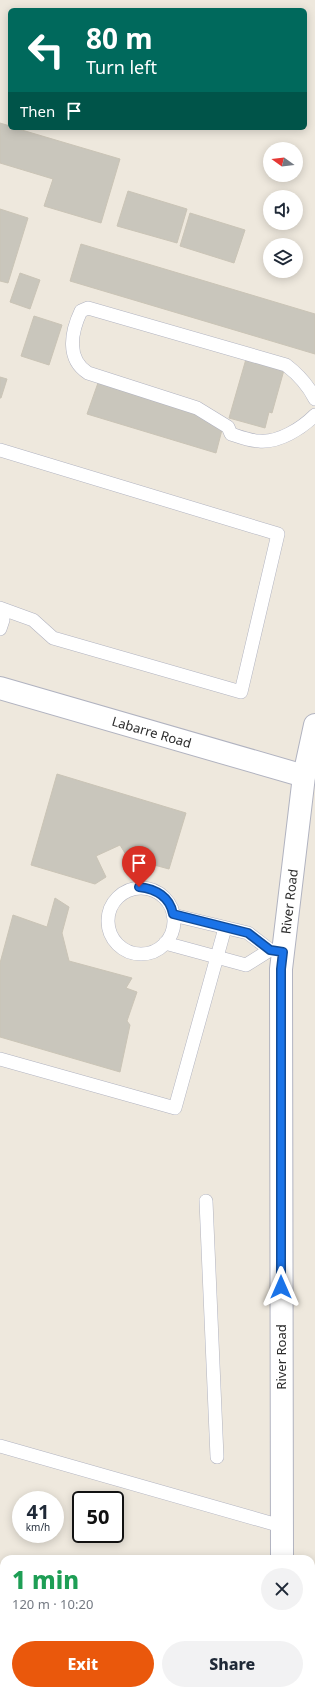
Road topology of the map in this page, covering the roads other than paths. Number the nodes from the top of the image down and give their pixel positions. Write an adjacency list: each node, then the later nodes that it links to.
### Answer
1 (315, 399): 2 (lane)
2 (315, 415)
3 (0, 450): 4 (lane)
4 (0, 608)
5 (0, 614): 6 (lane)
6 (0, 629)
7 (1, 692): 9 (main road, Labarre Road)
8 (315, 725): 9 (main road, River Road)
9 (304, 776): 13 (main road, River Road)
10 (173, 914): 11 (lane); 12 (lane); 12 (lane)
11 (225, 928): 13 (lane); 14 (lane)
12 (165, 943): 14 (lane)
13 (276, 951): 14 (lane); 19 (main road, River Road)
14 (217, 957): 15 (lane)
15 (0, 1059)
16 (206, 1201): 18 (lane)
17 (0, 1446): 19 (lane)
18 (217, 1457)
19 (281, 1526): 20 (main road, River Road)
20 (282, 1555)

